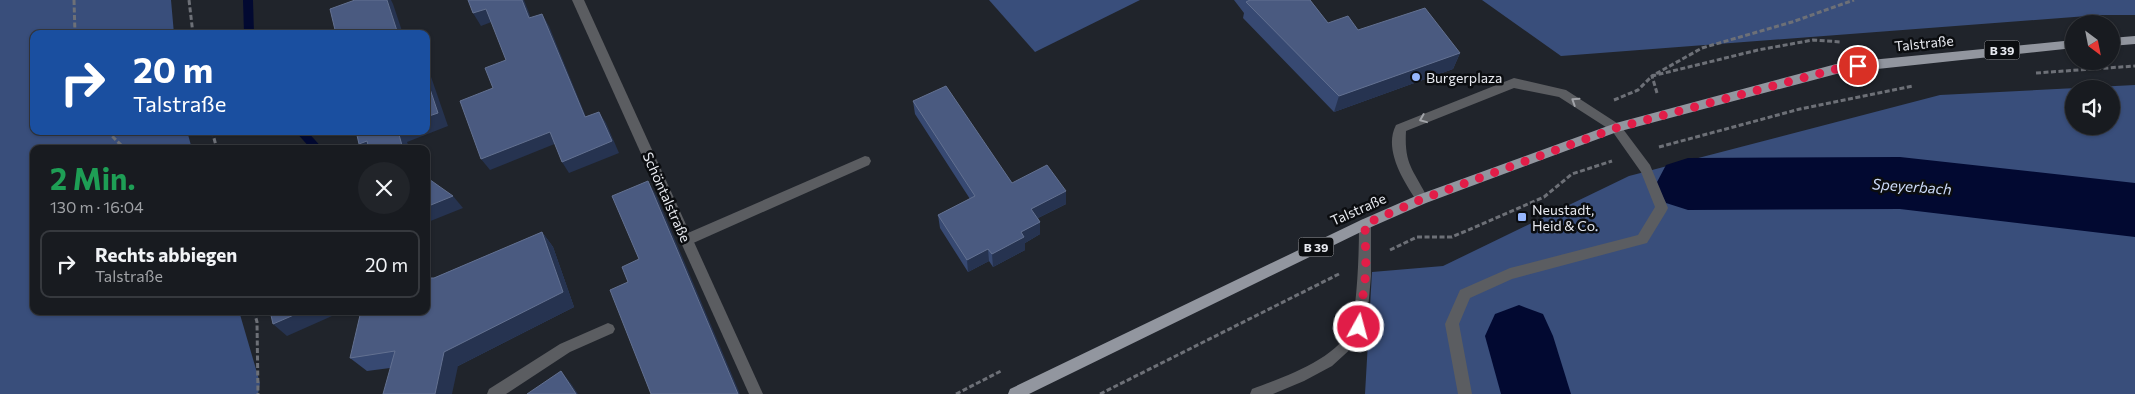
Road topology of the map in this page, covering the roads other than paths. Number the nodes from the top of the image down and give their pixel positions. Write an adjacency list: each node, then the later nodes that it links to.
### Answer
1 (578, 0): 9 (street, Schöntalstraße)
2 (2135, 40): 3 (main road)
3 (2120, 41)
4 (2065, 45): 5 (main road, Talstraße / B 39)
5 (1616, 128): 7 (main road, Talstraße / B 39); 7 (street, one-way to 7); 15 (street)
6 (865, 161): 9 (street)
7 (1422, 199): 8 (main road, Talstraße / B 39)
8 (1365, 224): 11 (main road, Talstraße / B 39); 14 (street)
9 (686, 240): 13 (street, Schöntalstraße)
10 (608, 329): 12 (street)
11 (1024, 392)
12 (494, 394)
13 (756, 394)
14 (1257, 394)
15 (1465, 394)

